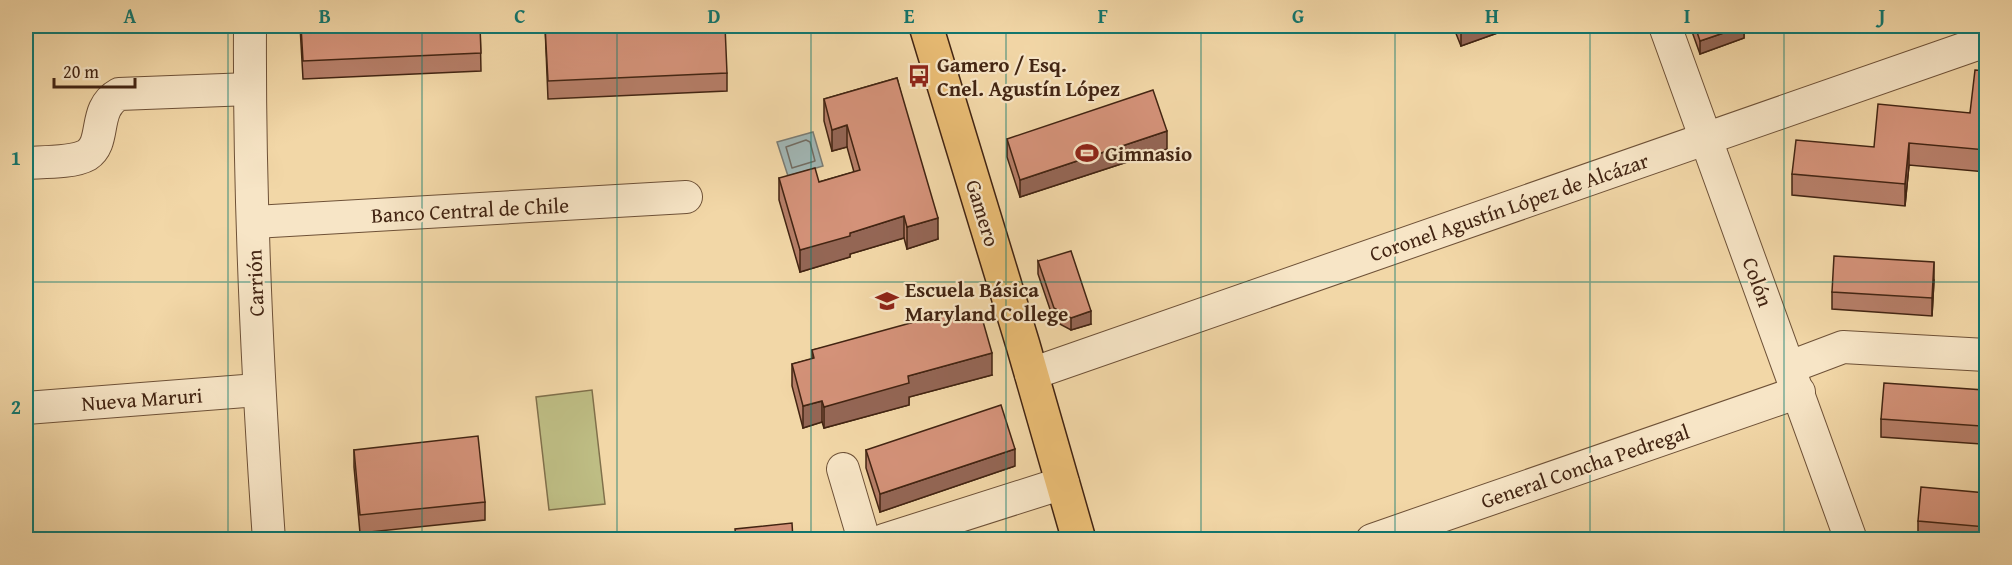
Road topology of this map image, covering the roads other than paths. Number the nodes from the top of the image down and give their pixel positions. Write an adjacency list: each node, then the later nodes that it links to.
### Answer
1 (250, 26): 5 (street, Carrión)
2 (927, 26): 11 (main road, Gamero)
3 (1665, 26): 6 (street, Colón)
4 (1986, 41): 6 (street, Coronel Agustín López de Alcázar)
5 (250, 89): 7 (street); 9 (street, Carrión)
6 (1706, 138): 11 (street, Coronel Agustín López de Alcázar); 12 (street, Colón)
7 (26, 163)
8 (686, 197): 9 (street, Banco Central de Chile)
9 (254, 222): 13 (street, Carrión)
10 (1986, 355): 12 (street, General Concha Pedregal)
11 (1031, 374): 16 (main road, Gamero)
12 (1794, 380): 21 (street, General Concha Pedregal); 22 (street, Colón)
13 (258, 390): 14 (street, Nueva Maruri); 17 (street, Carrión)
14 (26, 408)
15 (843, 469): 18 (street)
16 (1063, 483): 19 (street); 20 (main road, Gamero)
17 (269, 540)
18 (864, 540)
19 (884, 540)
20 (1079, 540)
21 (1372, 540)
22 (1851, 540)

